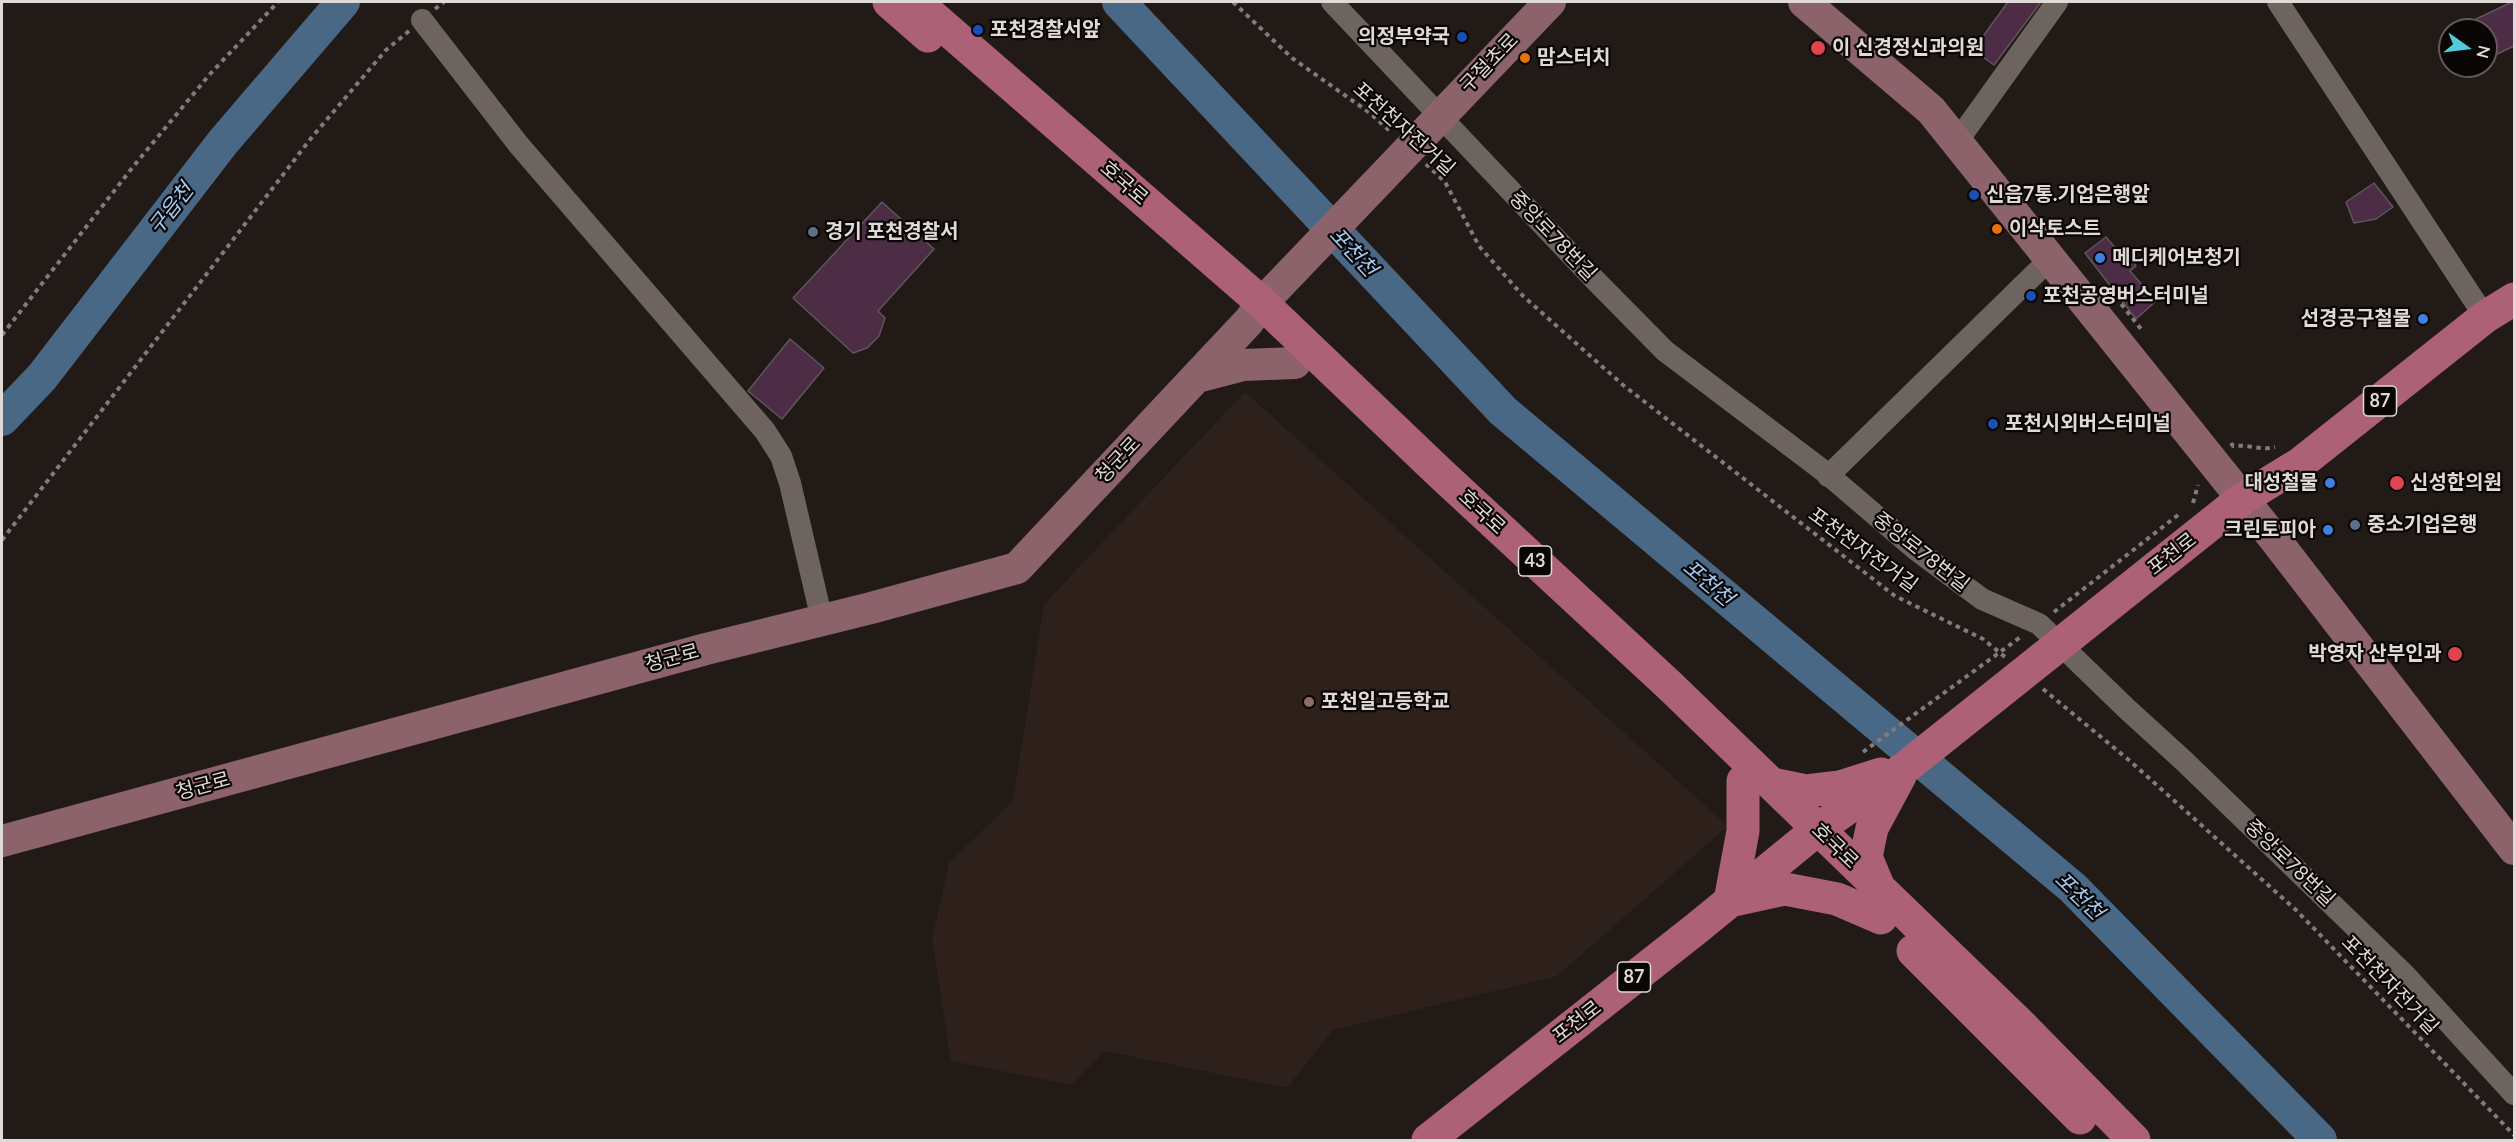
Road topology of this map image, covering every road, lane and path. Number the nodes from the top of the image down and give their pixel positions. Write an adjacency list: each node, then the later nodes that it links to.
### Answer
1 (278, 2): 21 (path)
2 (444, 2): 11 (path)
3 (889, 2): 19 (main road, 호국로 / 43)
4 (916, 2): 19 (main road, 호국로 / 43)
5 (1233, 2): 13 (path, 포천천자전거길)
6 (1332, 2): 12 (street, 중앙로78번길)
7 (1550, 2): 12 (main road, 구절초로)
8 (1804, 2): 14 (main road)
9 (2056, 2): 14 (street)
10 (2278, 2): 20 (street)
11 (422, 20): 30 (path); 31 (street)
12 (1434, 121): 19 (main road, 구절초로); 27 (street, 중앙로78번길)
13 (1395, 136)
14 (1956, 143): 16 (main road)
15 (1420, 159): 33 (path, 포천천자전거길)
16 (2050, 259): 27 (street); 29 (main road)
17 (2514, 298): 20 (main road, 포천로 / 87)
18 (2119, 301): 22 (path)
19 (1264, 303): 23 (main road, 호국로 / 43); 24 (main road, 청군로); 36 (main road, 호국로 / 43)
20 (2485, 317): 29 (main road, 포천로 / 87)
21 (2, 335)
22 (2147, 337)
23 (1295, 363): 24 (main road); 36 (main road, 호국로 / 43)
24 (1196, 377): 31 (main road, 청군로)
25 (2226, 436): 26 (path)
26 (2283, 442)
27 (1828, 476): 32 (street, 중앙로78번길)
28 (2194, 477): 32 (path)
29 (2242, 499): 32 (main road, 포천로 / 87); 39 (main road)
30 (2, 540)
31 (822, 620): 38 (main road, 청군로)
32 (2045, 631): 33 (main road, 포천로 / 87); 34 (path); 42 (street, 중앙로78번길)
33 (2036, 677): 35 (main road, 87); 43 (path, 포천천자전거길)
34 (1859, 755)
35 (1906, 767): 36 (main road); 37 (main road, 87); 41 (main road)
36 (1757, 783): 37 (main road, 호국로 / 43); 40 (main road)
37 (1821, 828): 40 (main road, 포천로 / 87); 41 (main road, 호국로 / 43)
38 (2, 841)
39 (2514, 849)
40 (1730, 901): 41 (main road); 44 (main road, 포천로 / 87)
41 (1880, 903): 45 (main road, 호국로 / 43); 46 (main road, 호국로 / 43)
42 (2514, 1094)
43 (2514, 1135)
44 (1428, 1140)
45 (2103, 1140)
46 (2134, 1140)

